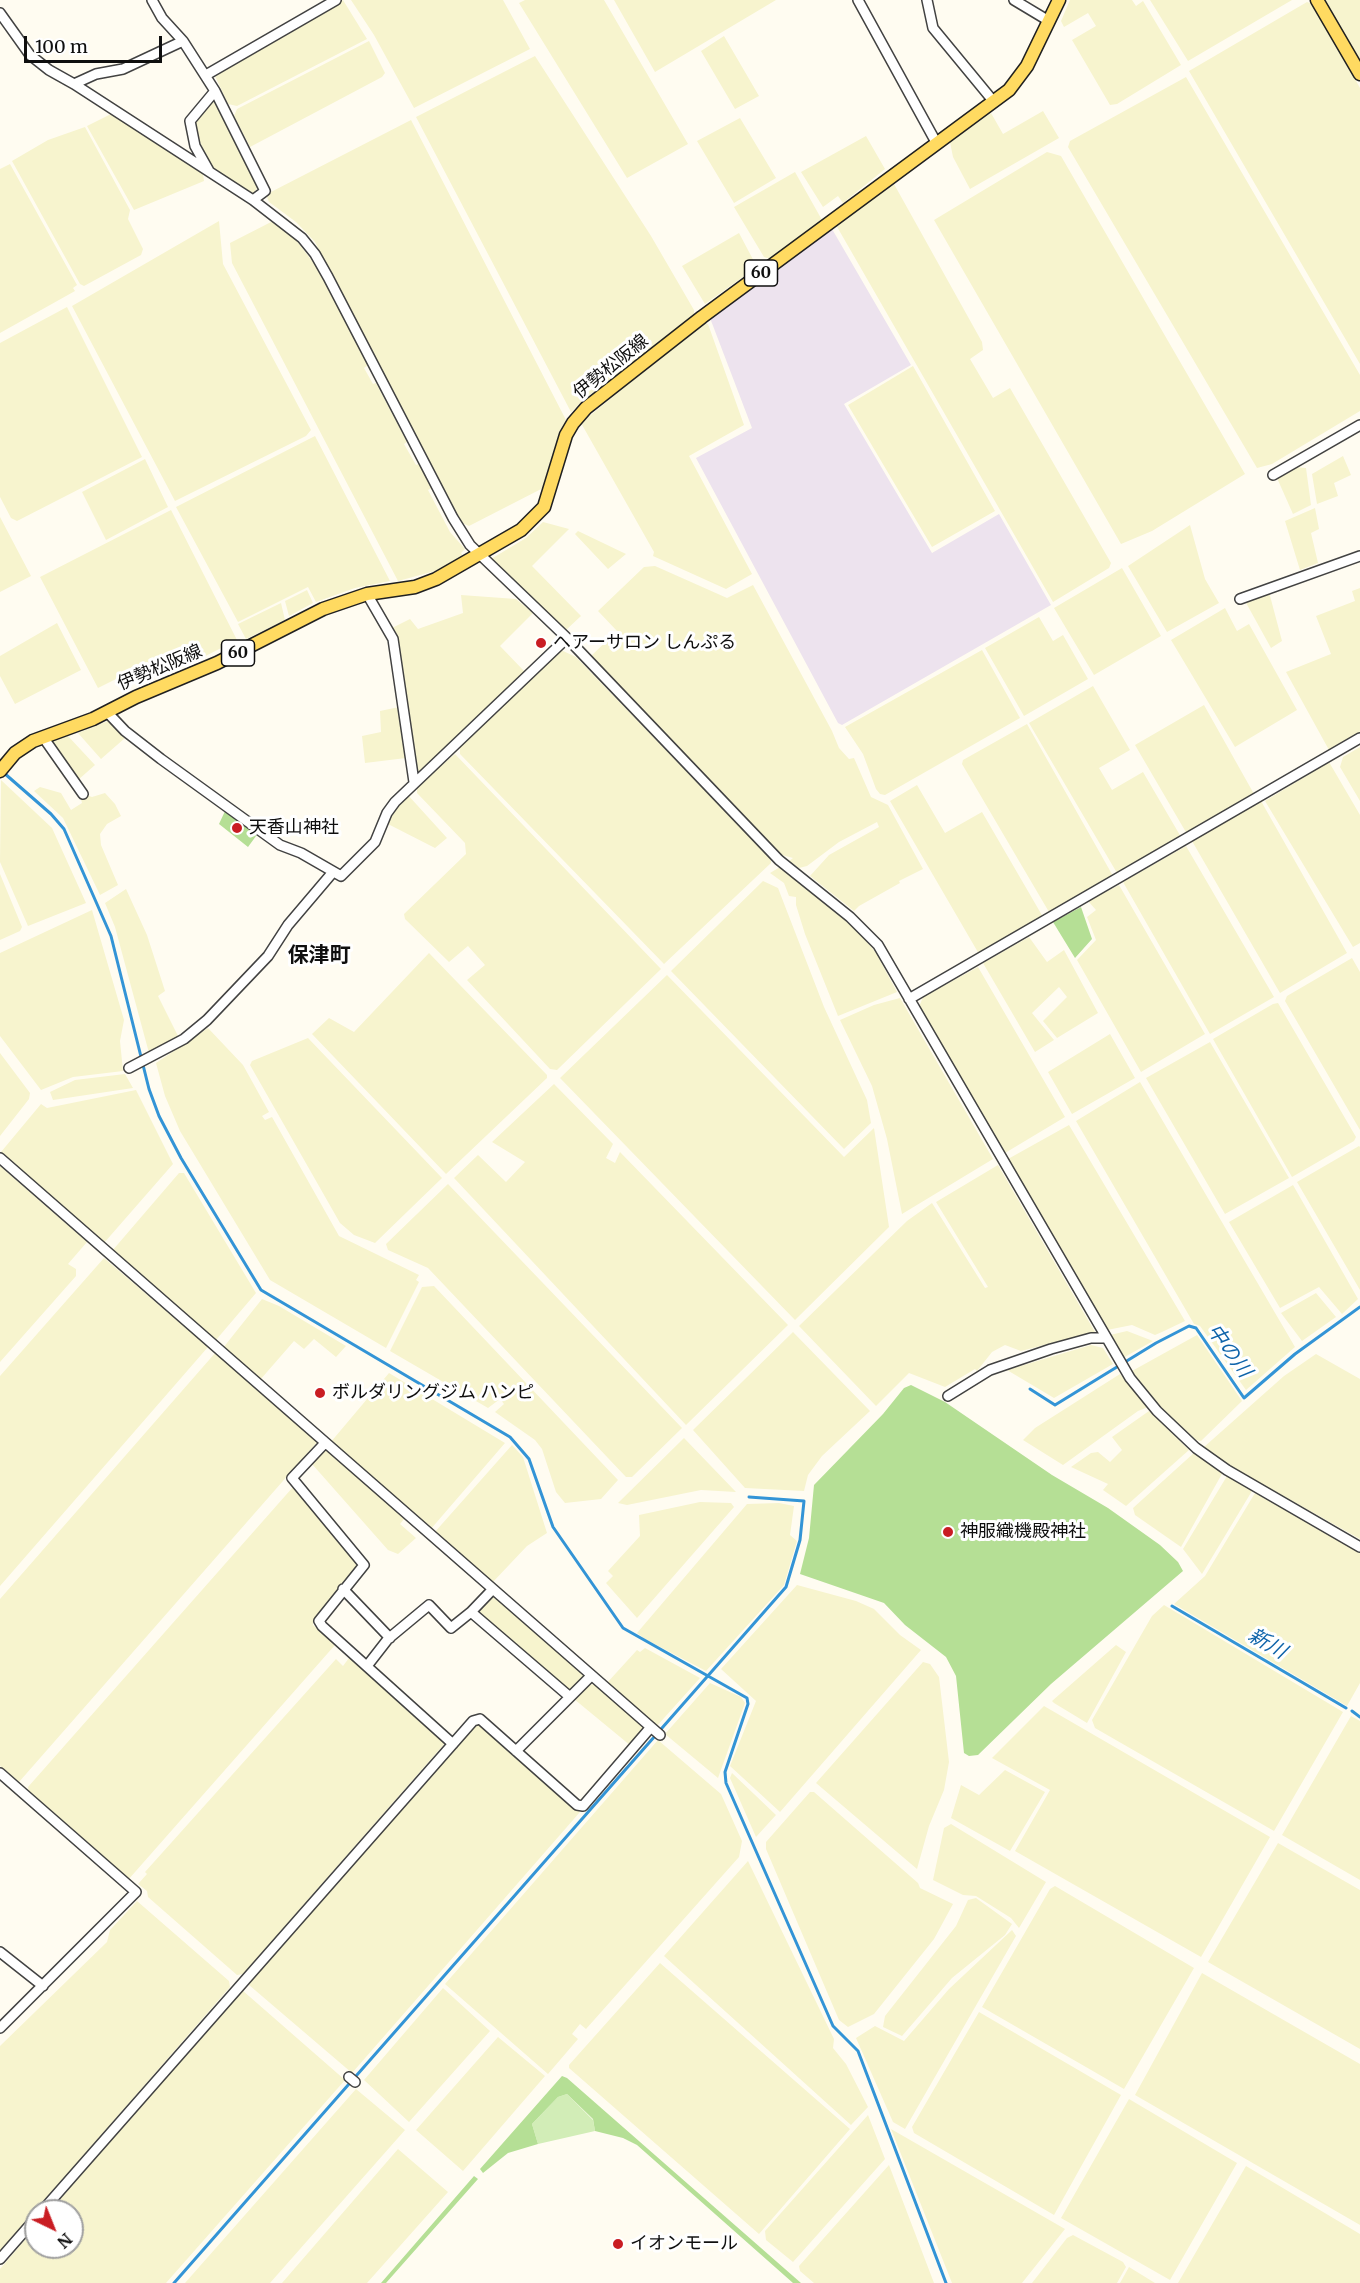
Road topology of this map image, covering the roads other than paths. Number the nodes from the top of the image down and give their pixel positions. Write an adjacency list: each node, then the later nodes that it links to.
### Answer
1 (152, 0): 10 (street)
2 (336, 0): 12 (street)
3 (858, 0): 16 (street)
4 (927, 0): 15 (street)
5 (1014, 0): 9 (street)
6 (1059, 0): 9 (main road, 伊勢松阪線 / 60)
7 (1317, 0): 11 (main road)
8 (0, 13): 13 (street)
9 (1049, 21): 15 (main road, 伊勢松阪線 / 60)
10 (183, 41): 12 (street); 13 (street)
11 (1360, 74)
12 (206, 75): 14 (street)
13 (74, 84): 17 (street)
14 (215, 91): 17 (street); 18 (street)
15 (994, 102): 16 (main road, 伊勢松阪線 / 60)
16 (937, 144): 21 (main road, 伊勢松阪線 / 60)
17 (210, 173): 18 (street)
18 (253, 200): 21 (street)
19 (1360, 425): 20 (street)
20 (1273, 475)
21 (479, 555): 23 (main road, 伊勢松阪線 / 60); 25 (street)
22 (1360, 556): 24 (street)
23 (366, 594): 26 (main road, 伊勢松阪線 / 60); 30 (street)
24 (1240, 598)
25 (567, 638): 30 (street); 33 (street)
26 (106, 712): 27 (main road, 伊勢松阪線 / 60); 32 (street)
27 (43, 737): 29 (main road, 伊勢松阪線 / 60); 31 (street)
28 (1360, 738): 33 (street)
29 (2, 769)
30 (414, 782): 32 (street)
31 (83, 794)
32 (333, 872): 34 (street)
33 (909, 999): 36 (street)
34 (129, 1068)
35 (0, 1158): 38 (street)
36 (1105, 1338): 37 (street); 39 (street)
37 (948, 1396)
38 (325, 1443): 40 (street); 41 (street)
39 (1360, 1547)
40 (343, 1589): 43 (street); 44 (street)
41 (493, 1589): 42 (street); 45 (street)
42 (471, 1612): 43 (street); 46 (street)
43 (390, 1638): 44 (street)
44 (367, 1666): 47 (street)
45 (591, 1676): 46 (street); 48 (street)
46 (570, 1697): 48 (street)
47 (453, 1744): 48 (street); 53 (street)
48 (516, 1751)
49 (0, 1773): 51 (street)
50 (0, 1952): 51 (street)
51 (43, 1986): 52 (street)
52 (0, 2028)
53 (53, 2199)
54 (24, 2232): 55 (street)
55 (0, 2259)

